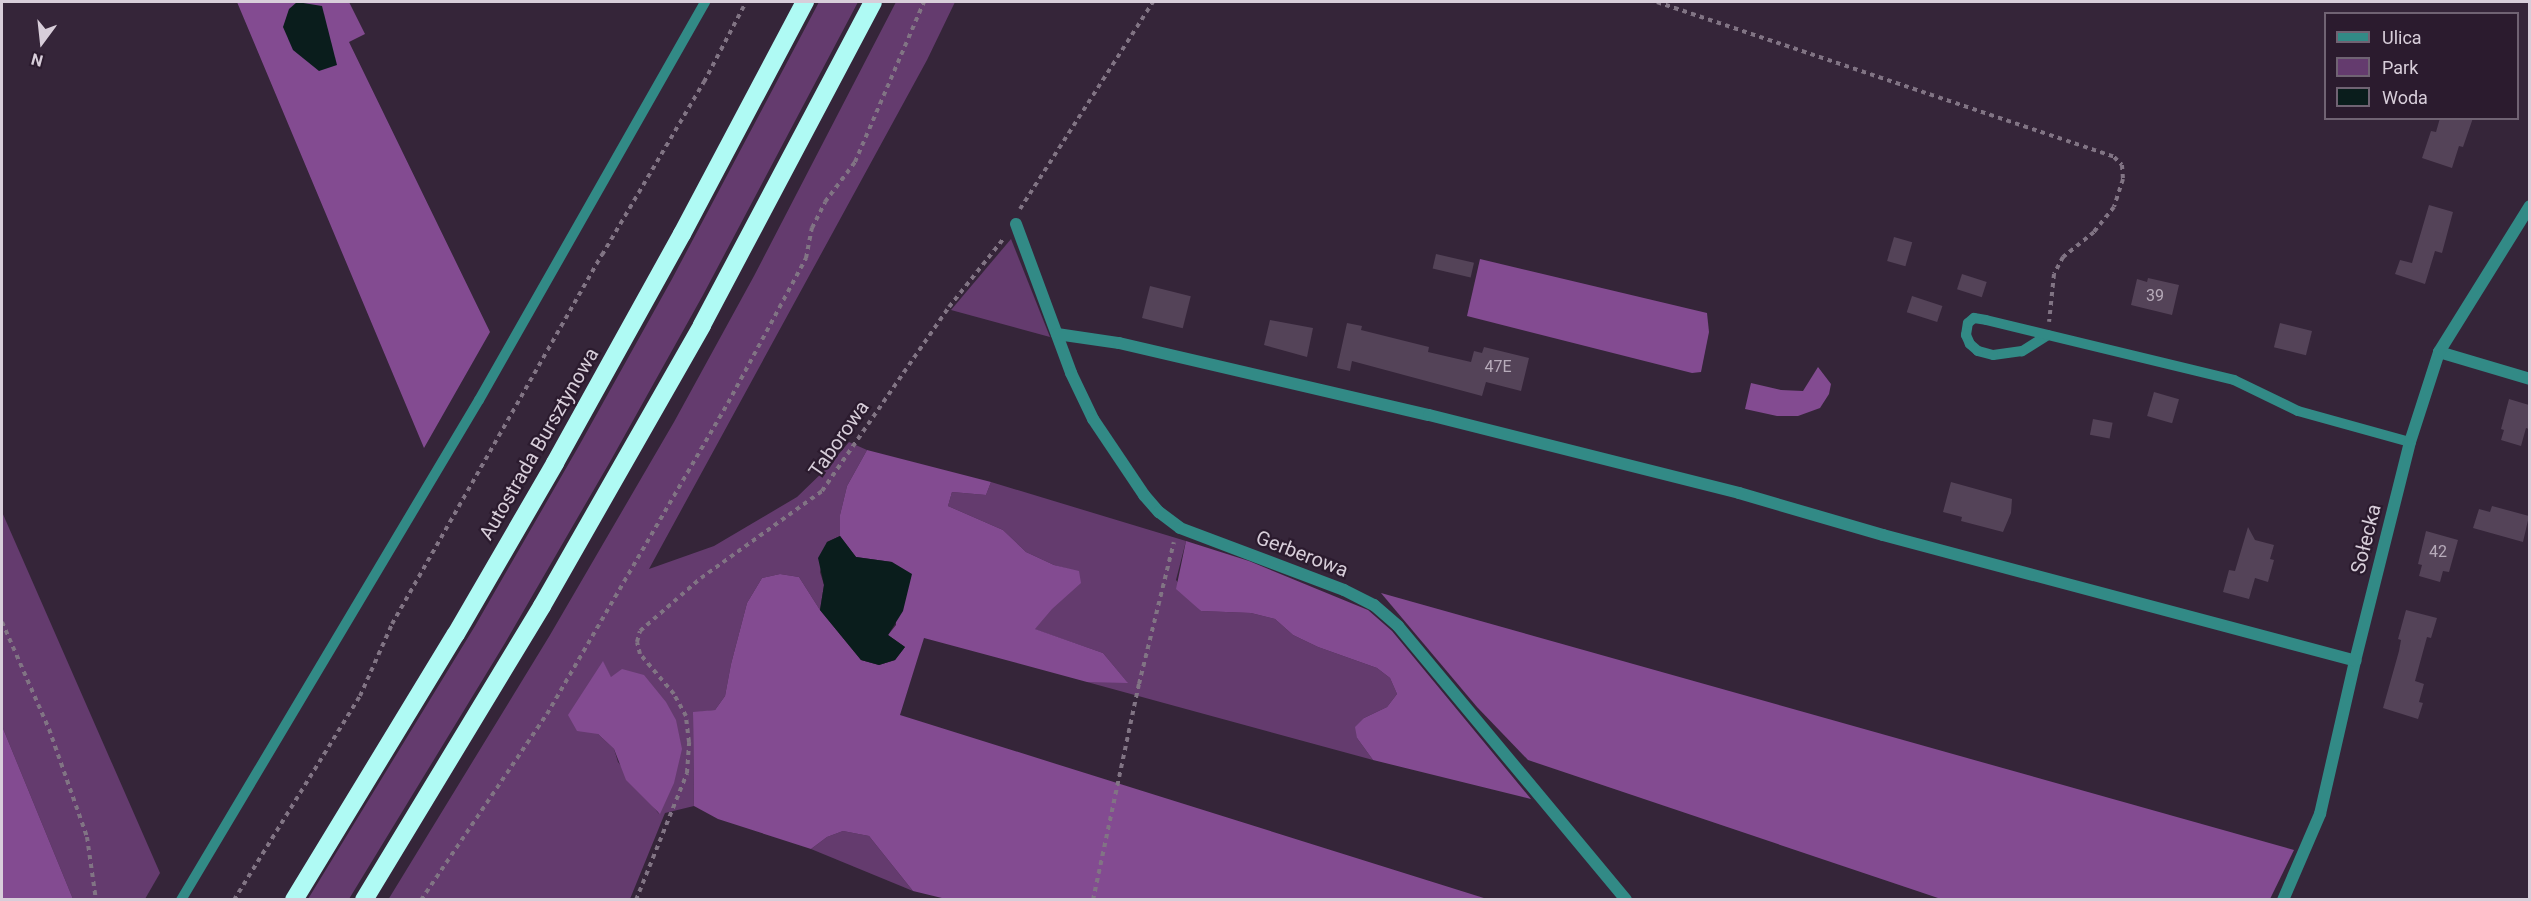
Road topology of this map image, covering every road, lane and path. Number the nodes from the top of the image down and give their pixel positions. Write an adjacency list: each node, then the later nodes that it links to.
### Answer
1 (705, 2): 19 (lane)
2 (746, 2): 20 (path)
3 (805, 2): 21 (highway, Autostrada Bursztynowa)
4 (873, 2): 22 (highway)
5 (924, 2): 23 (path)
6 (1154, 2): 9 (path, Taborowa)
7 (1657, 2): 11 (path)
8 (2529, 206): 12 (street, Sołecka)
9 (1016, 224): 10 (street, Gerberowa); 24 (path, Taborowa)
10 (1057, 334): 15 (street, Gerberowa); 17 (street)
11 (2048, 335): 11 (lane); 14 (lane)
12 (2439, 352): 13 (street); 14 (street, Sołecka)
13 (2529, 379)
14 (2410, 442): 17 (street, Sołecka)
15 (1180, 528): 25 (path); 26 (street, Gerberowa)
16 (2, 622): 18 (path)
17 (2355, 661): 27 (street, Sołecka)
18 (96, 900)
19 (181, 900)
20 (234, 900)
21 (294, 900)
22 (364, 900)
23 (421, 900)
24 (636, 900)
25 (1093, 900)
26 (1626, 900)
27 (2283, 900)

